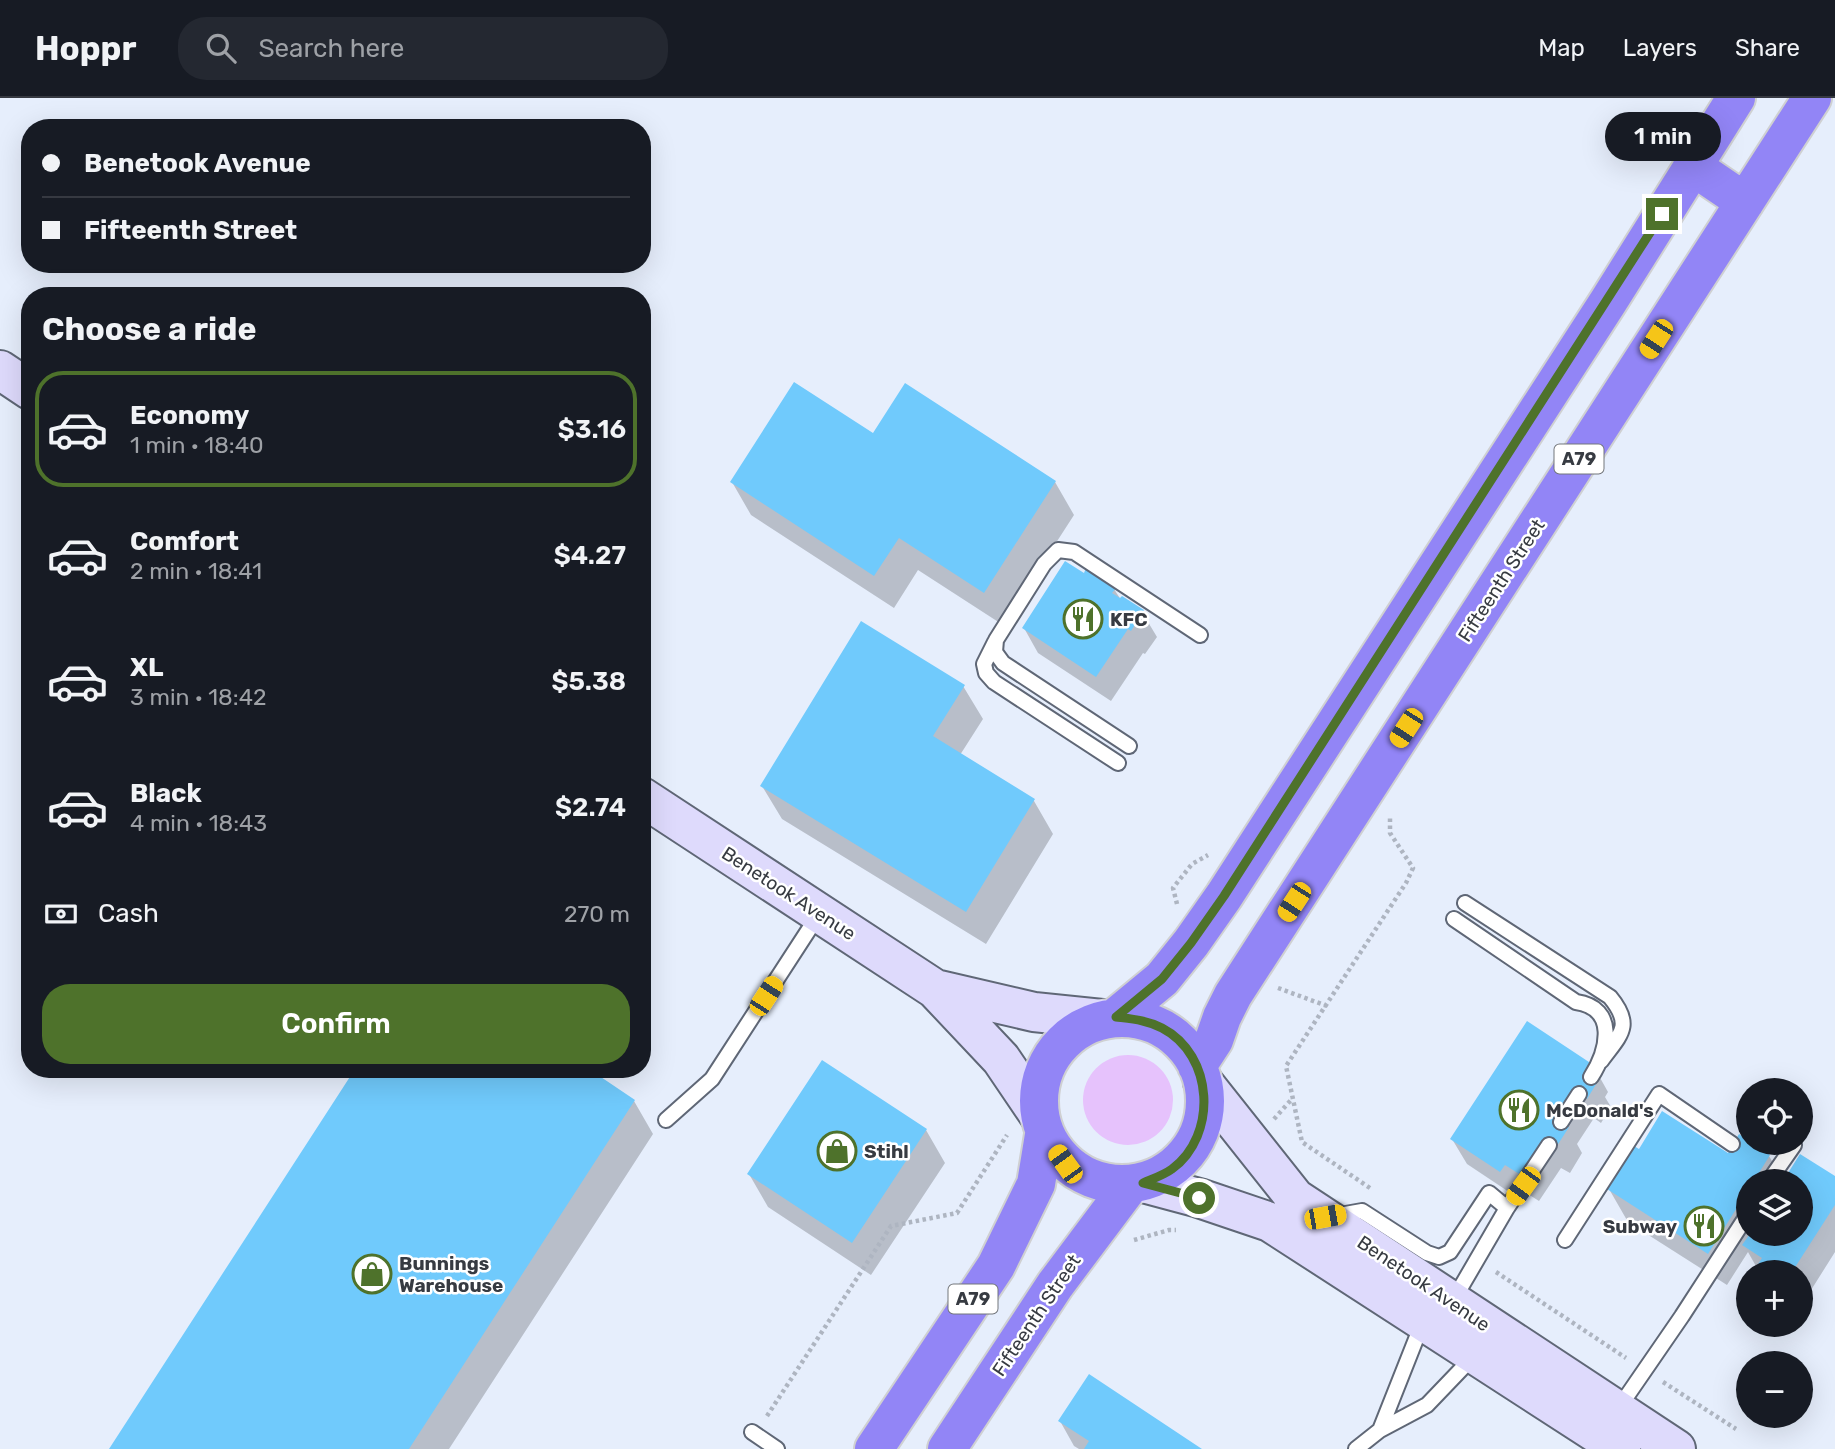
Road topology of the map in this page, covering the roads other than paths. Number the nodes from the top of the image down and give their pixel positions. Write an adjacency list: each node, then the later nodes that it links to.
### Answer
1 (1736, 98): 3 (highway, A79)
2 (1812, 98): 4 (highway, Fifteenth Street / A79)
3 (1692, 166): 4 (highway); 16 (highway, A79)
4 (1745, 202): 18 (highway, Fifteenth Street / A79)
5 (0, 370): 6 (street)
6 (21, 384)
7 (1200, 635): 8 (lane)
8 (996, 640): 9 (lane); 10 (lane)
9 (1129, 746)
10 (1118, 763)
11 (651, 803): 13 (street, Benetook Avenue)
12 (1465, 903): 17 (lane)
13 (820, 913): 15 (street, Benetook Avenue); 21 (lane)
14 (1454, 919): 17 (lane)
15 (935, 989): 16 (street, Benetook Avenue); 23 (street, Benetook Avenue)
16 (1109, 1018): 18 (highway); 23 (highway, A79)
17 (1601, 1060): 19 (lane)
18 (1200, 1074): 28 (highway); 30 (street, Benetook Avenue)
19 (1591, 1077)
20 (1579, 1094): 22 (lane)
21 (666, 1120)
22 (1561, 1122)
23 (1031, 1127): 28 (highway); 39 (highway, A79)
24 (1732, 1144): 32 (lane)
25 (1549, 1145): 29 (lane)
26 (1785, 1155): 27 (lane)
27 (1773, 1169)
28 (1137, 1184): 33 (street, Benetook Avenue); 40 (highway, Fifteenth Street)
29 (1507, 1208): 30 (lane); 33 (lane)
30 (1325, 1217): 33 (street, Benetook Avenue)
31 (1736, 1232): 35 (lane)
32 (1564, 1240)
33 (1438, 1312): 34 (street, Benetook Avenue); 35 (street, Benetook Avenue); 36 (lane)
34 (1474, 1356): 36 (lane); 42 (street, Benetook Avenue)
35 (1617, 1410): 43 (street, Benetook Avenue)
36 (1380, 1430): 41 (lane)
37 (753, 1433): 38 (lane)
38 (776, 1449)
39 (874, 1449)
40 (947, 1449)
41 (1356, 1449)
42 (1620, 1449)
43 (1676, 1449)

